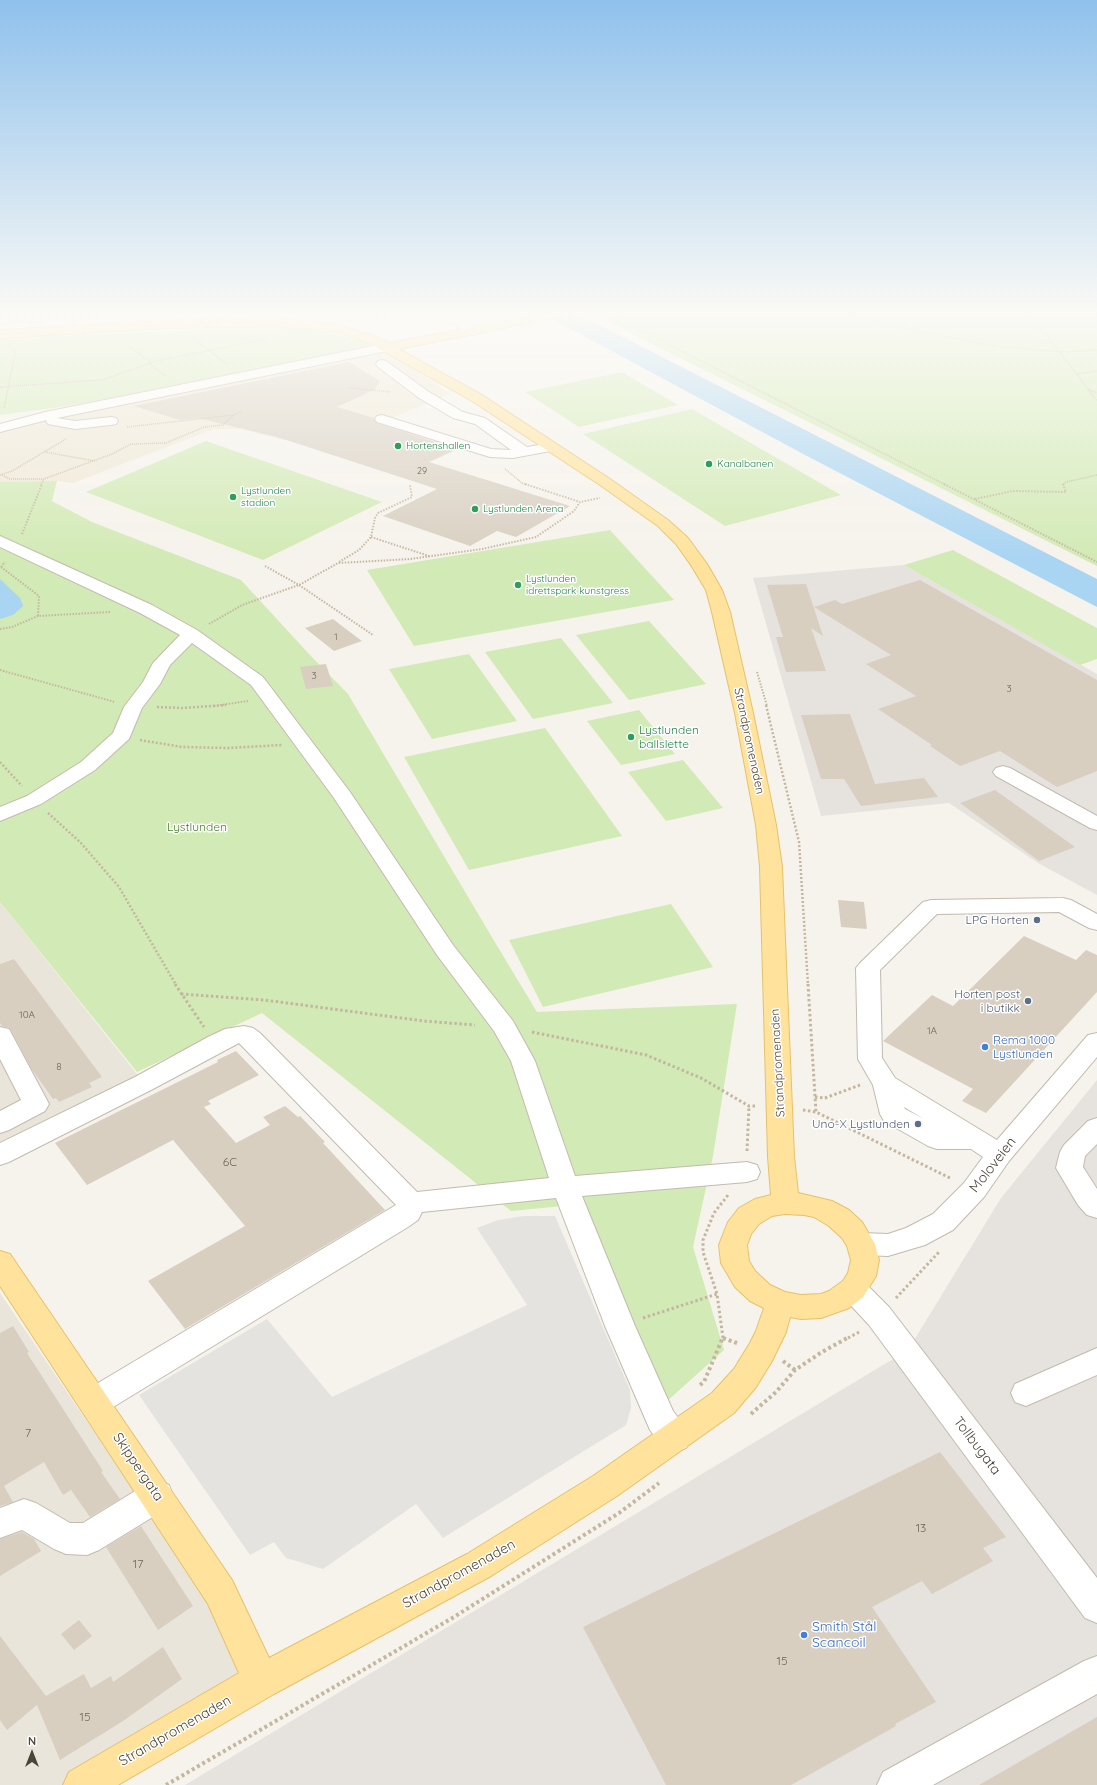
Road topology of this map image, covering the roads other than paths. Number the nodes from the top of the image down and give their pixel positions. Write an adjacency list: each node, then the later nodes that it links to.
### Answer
1 (154, 394): 6 (street)
2 (423, 394): 11 (street)
3 (470, 394): 5 (main road, Strandpromenaden)
4 (473, 394): 5 (main road, Strandpromenaden)
5 (477, 398): 10 (main road, Strandpromenaden)
6 (45, 416): 8 (street); 9 (street)
7 (382, 419): 11 (street)
8 (111, 421)
9 (0, 428)
10 (551, 447): 11 (street); 27 (main road, Strandpromenaden)
11 (524, 452)
12 (0, 542): 13 (street)
13 (191, 634): 15 (street); 25 (street)
14 (1003, 772): 16 (street)
15 (0, 815)
16 (1097, 824)
17 (1097, 923): 22 (street)
18 (0, 1035): 20 (street)
19 (1097, 1041): 22 (street, Moloveien)
20 (0, 1123)
21 (1097, 1128): 28 (street)
22 (1000, 1154): 29 (street, Moloveien)
23 (0, 1155): 26 (street)
24 (747, 1172): 25 (street)
25 (565, 1187): 26 (street); 36 (street)
26 (411, 1203): 35 (street)
27 (785, 1203): 29 (main road); 32 (main road)
28 (1097, 1207)
29 (861, 1244): 31 (main road)
30 (0, 1262): 35 (main road, Skippergata)
31 (853, 1289): 32 (main road); 39 (street, Tollbugata)
32 (780, 1303): 36 (main road, Strandpromenaden)
33 (1097, 1361): 34 (street)
34 (1026, 1393)
35 (94, 1402): 37 (main road, Skippergata)
36 (676, 1438): 41 (main road, Strandpromenaden)
37 (157, 1496): 38 (street); 41 (main road, Skippergata)
38 (0, 1523)
39 (1097, 1606)
40 (1097, 1674): 43 (street)
41 (261, 1680): 42 (main road, Strandpromenaden)
42 (82, 1785)
43 (896, 1785)

